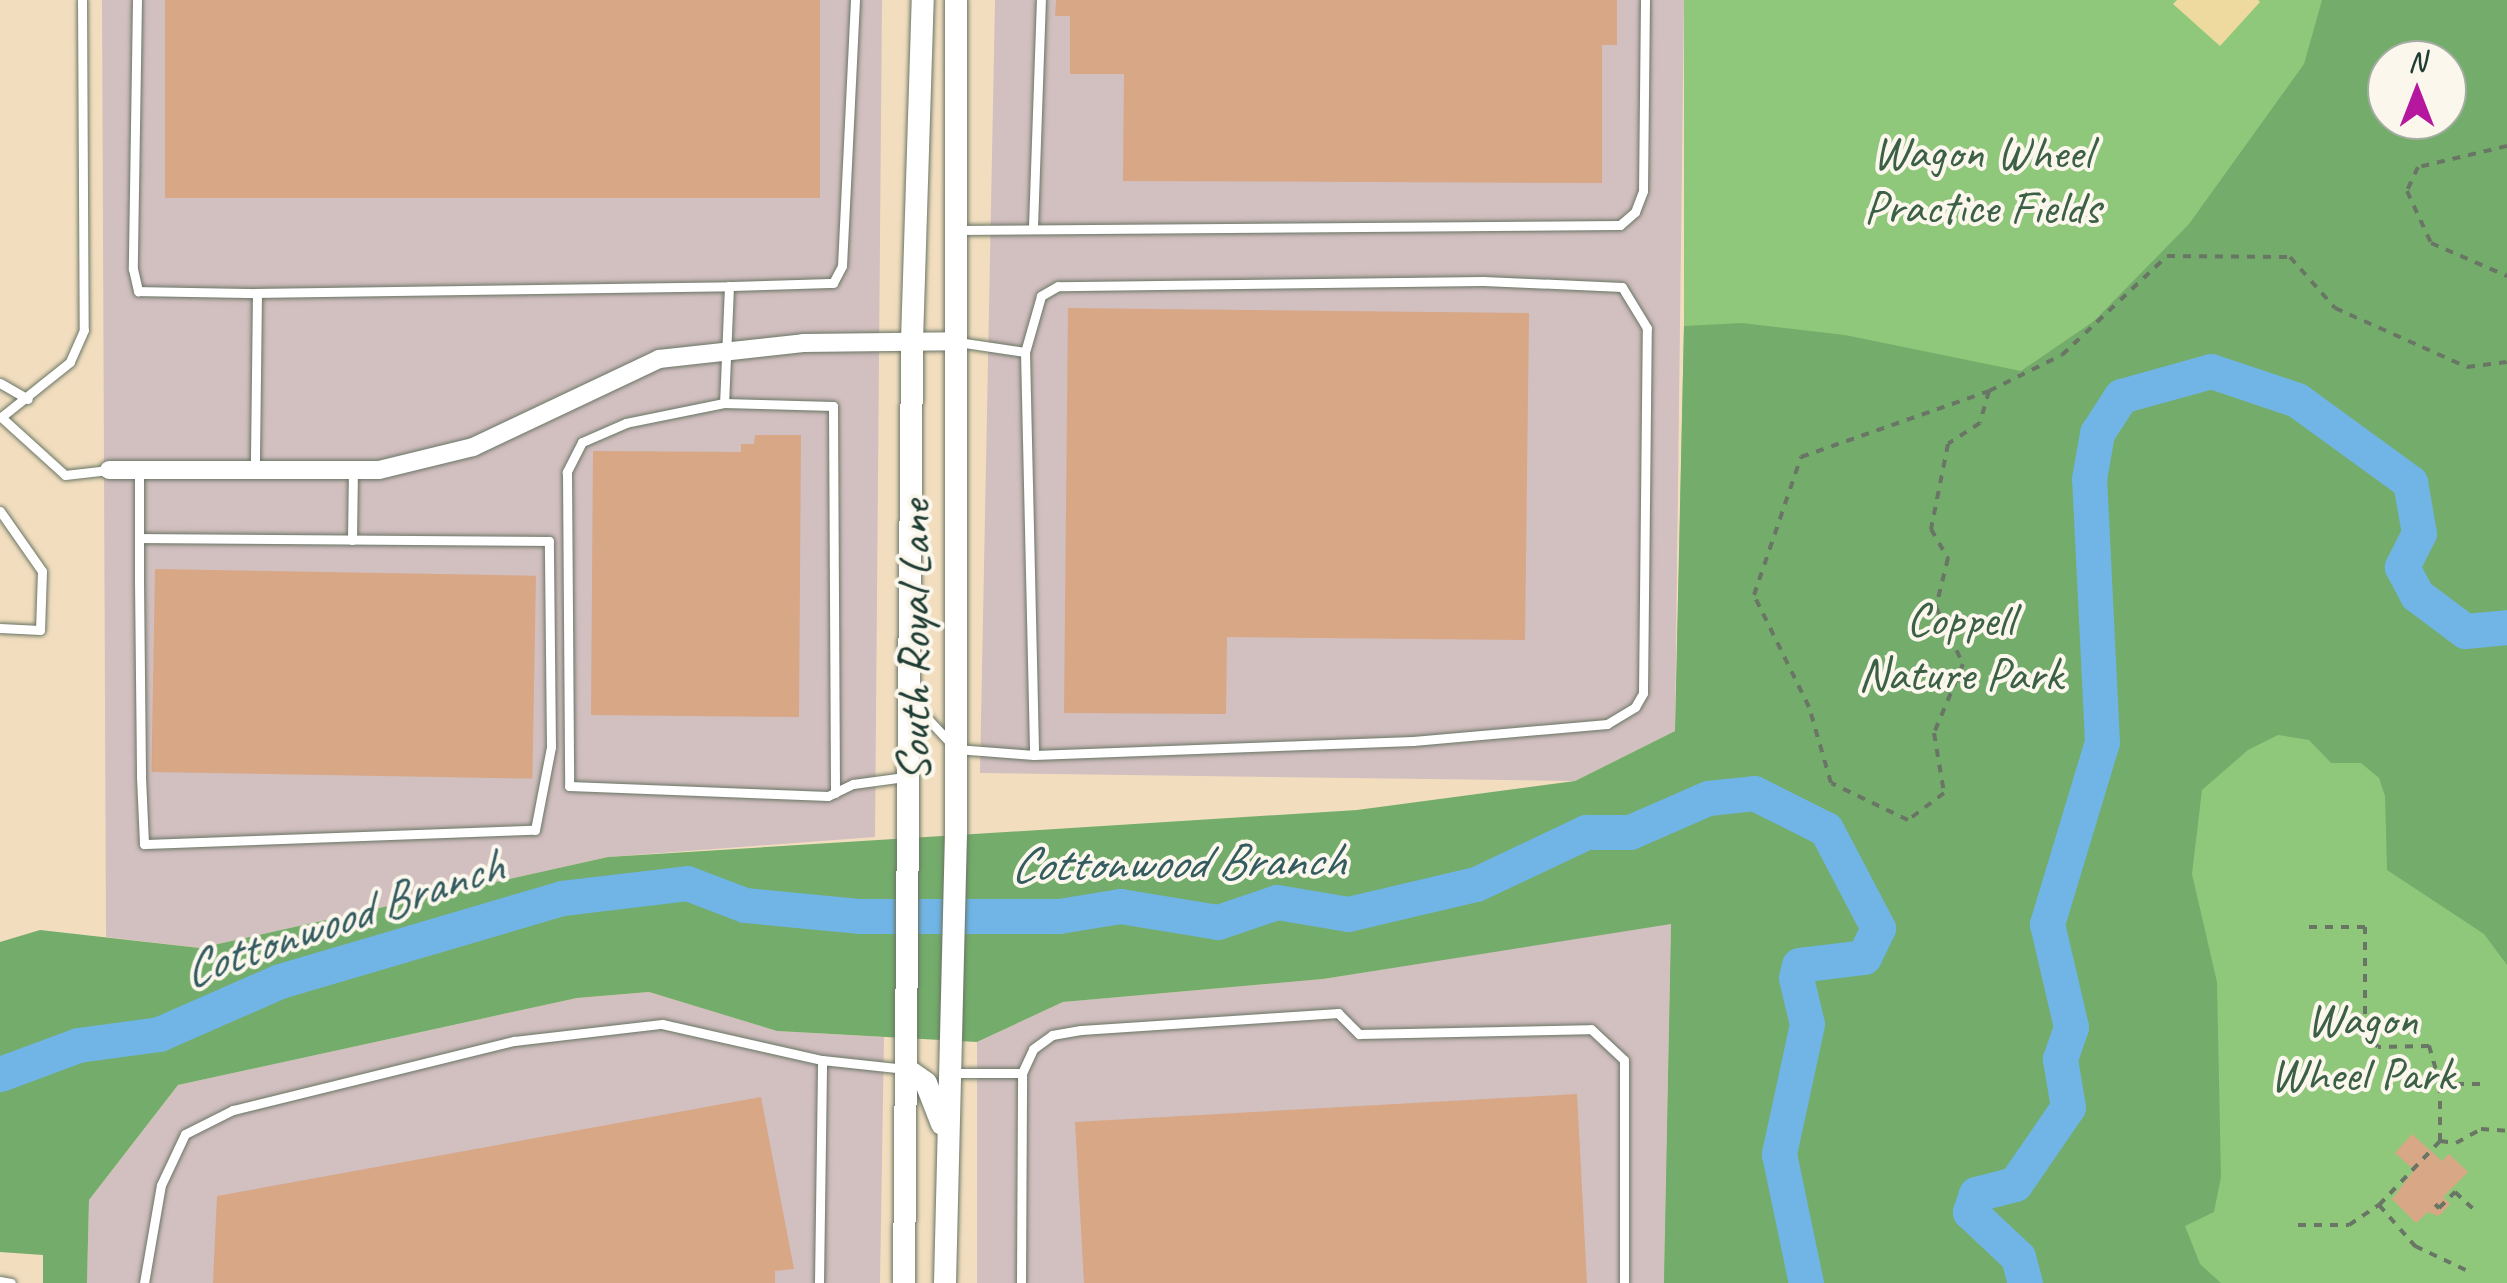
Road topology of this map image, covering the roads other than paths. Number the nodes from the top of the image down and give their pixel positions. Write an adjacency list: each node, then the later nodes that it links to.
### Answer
1 (82, 0): 17 (lane)
2 (137, 0): 11 (lane)
3 (854, 0): 10 (lane)
4 (923, 0): 12 (main road, South Royal Lane)
5 (956, 0): 9 (main road, South Royal Lane)
6 (1041, 0): 8 (lane)
7 (1646, 0): 8 (lane)
8 (1033, 227): 9 (lane)
9 (955, 230): 13 (main road, South Royal Lane)
10 (729, 286): 11 (lane); 14 (lane)
11 (257, 293): 23 (lane)
12 (912, 341): 13 (street); 14 (street); 28 (main road, South Royal Lane)
13 (956, 341): 15 (lane); 29 (main road, South Royal Lane)
14 (729, 349): 18 (lane); 22 (street)
15 (1025, 352): 30 (lane); 30 (lane)
16 (0, 383): 17 (lane)
17 (28, 399): 19 (lane)
18 (724, 403): 32 (lane); 32 (lane)
19 (0, 418): 20 (lane)
20 (109, 470): 21 (street)
21 (139, 470): 23 (street); 25 (lane)
22 (353, 471): 23 (street); 26 (lane)
23 (255, 472)
24 (0, 511): 27 (lane)
25 (139, 538): 26 (lane); 26 (lane)
26 (352, 540)
27 (0, 628)
28 (909, 696): 29 (lane); 31 (main road, South Royal Lane)
29 (956, 750): 30 (lane); 35 (main road, South Royal Lane)
30 (1034, 755)
31 (909, 776): 32 (lane); 34 (main road, South Royal Lane)
32 (835, 793)
33 (822, 1060): 34 (lane); 40 (lane); 41 (lane)
34 (906, 1069): 37 (main road); 42 (main road, South Royal Lane)
35 (949, 1072): 36 (lane); 37 (main road, South Royal Lane)
36 (1022, 1072): 44 (lane); 45 (lane)
37 (947, 1152): 43 (main road, South Royal Lane)
38 (0, 1281): 39 (lane)
39 (11, 1283)
40 (144, 1283)
41 (819, 1283)
42 (904, 1283)
43 (945, 1283)
44 (1020, 1283)
45 (1624, 1283)

